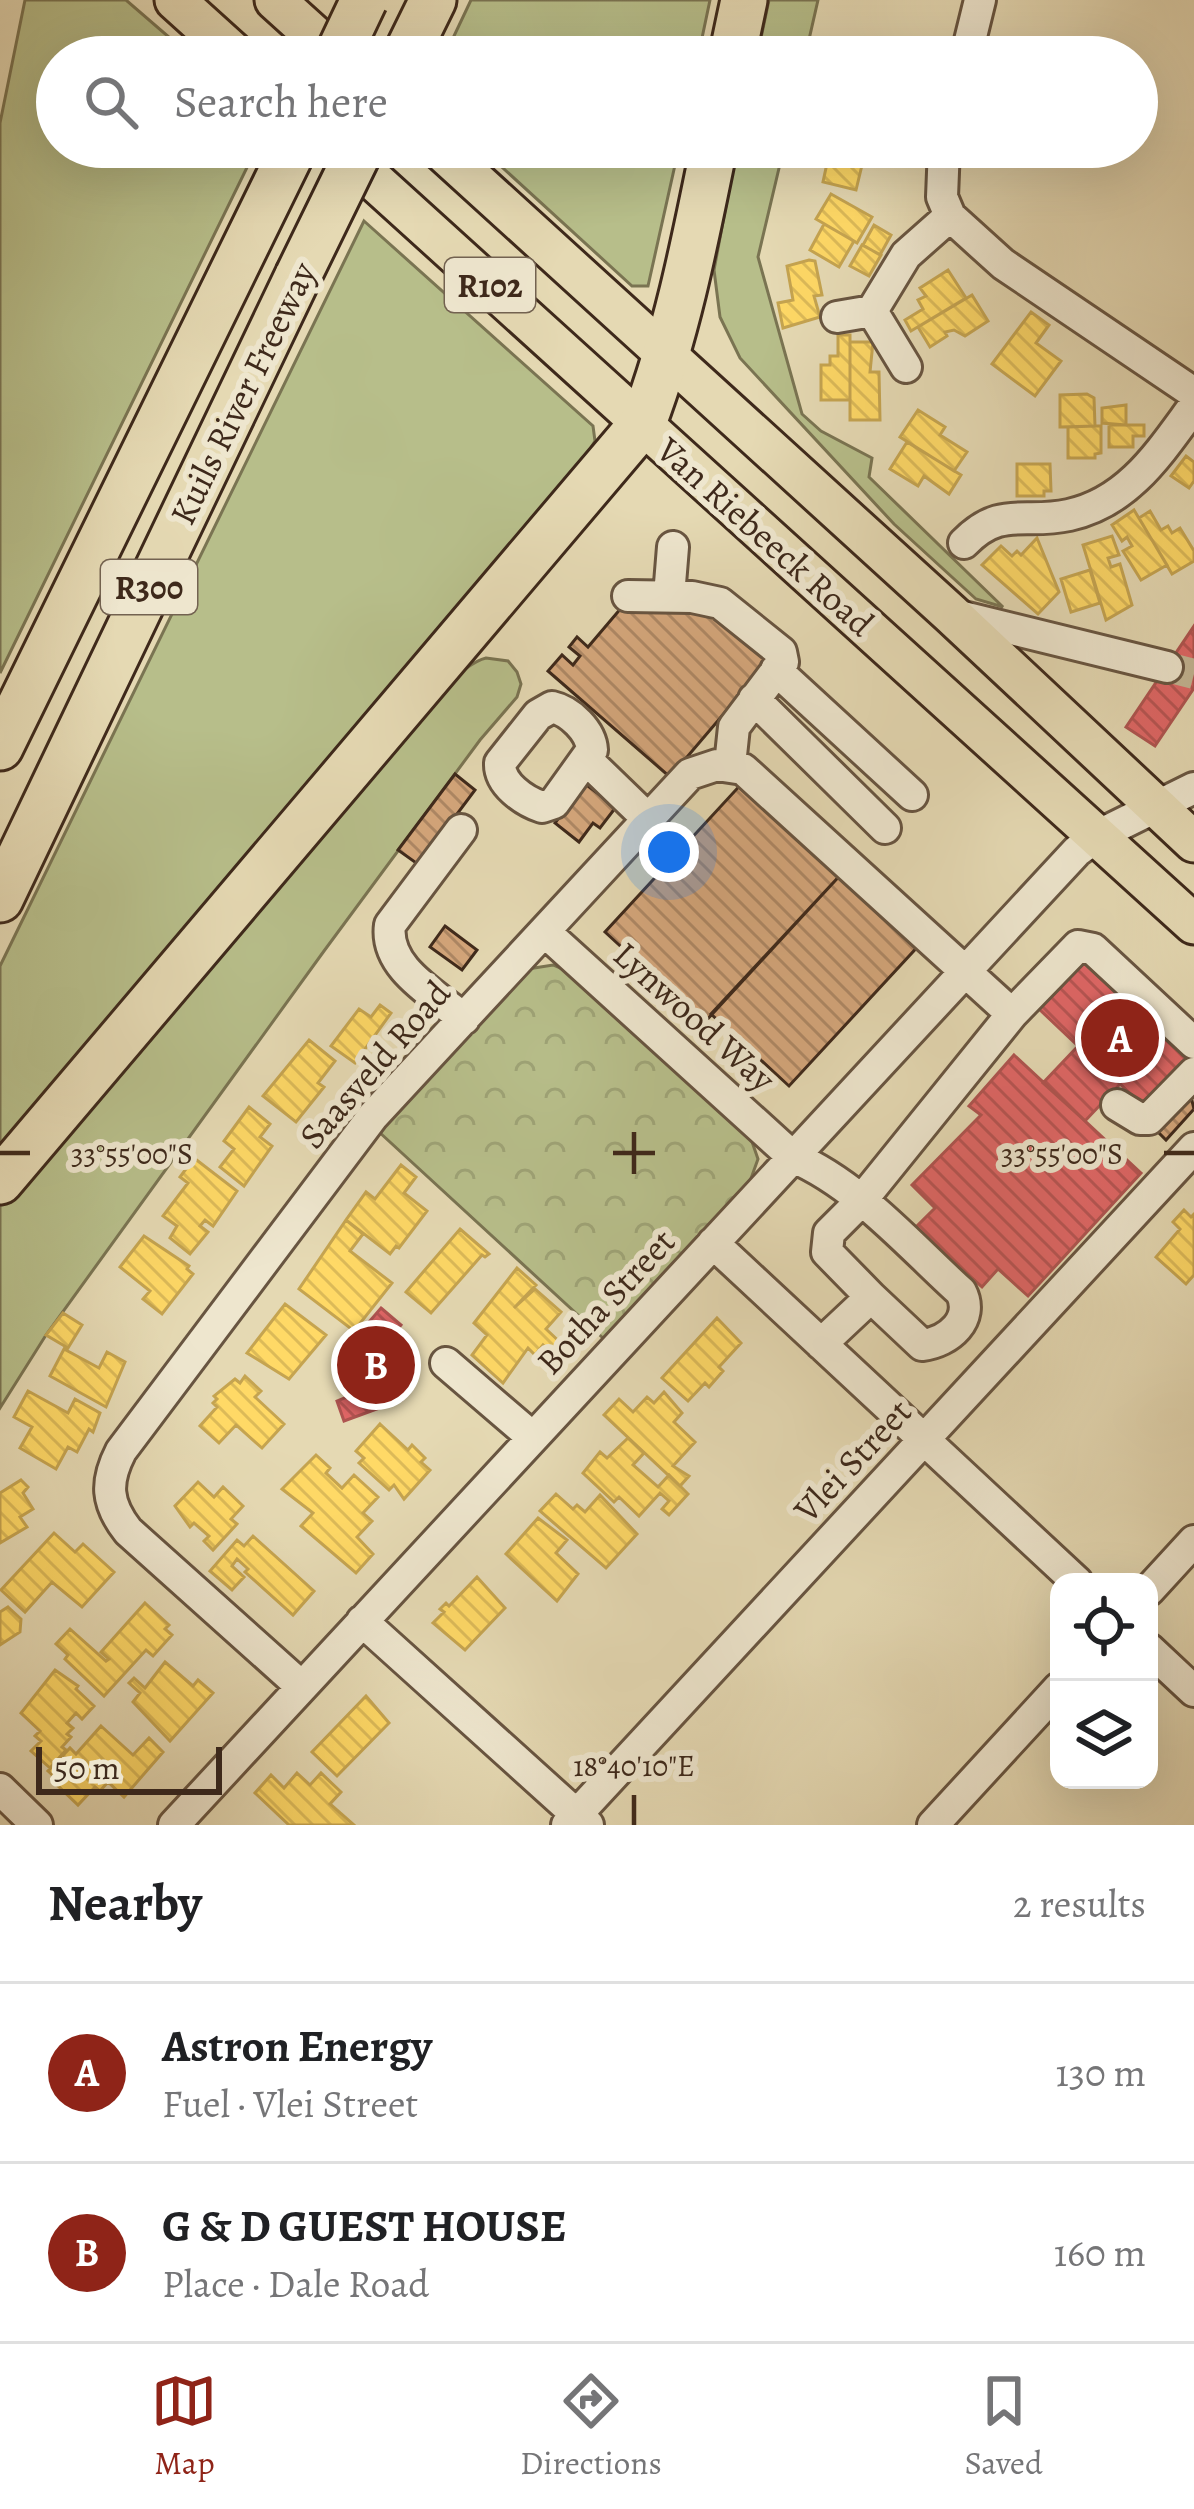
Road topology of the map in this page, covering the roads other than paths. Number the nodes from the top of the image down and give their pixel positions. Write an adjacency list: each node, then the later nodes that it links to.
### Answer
1 (175, 0): 6 (main road)
2 (275, 0): 7 (main road)
3 (364, 0): 8 (highway, bridge)
4 (744, 0): 9 (highway)
5 (980, 0): 10 (street)
6 (215, 36)
7 (315, 36)
8 (348, 36)
9 (736, 36)
10 (972, 36)
11 (284, 168): 33 (highway, Kuils River Freeway / R300)
12 (351, 168): 44 (highway, Kuils River Freeway / R300, bridge)
13 (361, 168): 24 (main road, Van Riebeeck Road / R102)
14 (461, 168): 20 (main road, Van Riebeeck Road / R102)
15 (709, 168): 20 (highway)
16 (943, 168): 17 (street)
17 (950, 216): 18 (street); 22 (street)
18 (872, 311): 19 (street); 21 (street)
19 (837, 317)
20 (668, 355): 24 (highway); 29 (main road, Van Riebeeck Road / R102)
21 (906, 367)
22 (1194, 393)
23 (1194, 406): 25 (street)
24 (643, 423): 42 (main road, Van Riebeeck Road / R102); 55 (highway)
25 (964, 543)
26 (674, 547): 28 (street)
27 (628, 596): 28 (street)
28 (669, 596): 31 (street)
29 (951, 614): 30 (street); 38 (main road, Van Riebeeck Road / R102)
30 (1167, 667)
31 (776, 670): 32 (street); 37 (street)
32 (754, 699): 35 (street); 40 (street)
33 (0, 747)
34 (588, 761): 39 (street)
35 (730, 765): 39 (street, Saasveld Road); 47 (street)
36 (1194, 788): 38 (street, Botha Street)
37 (913, 795)
38 (1155, 807): 42 (street, Botha Street); 43 (main road, Van Riebeeck Road / R102)
39 (648, 819): 46 (street, Saasveld Road)
40 (885, 828)
41 (461, 830): 49 (street)
42 (1099, 835): 45 (main road, Van Riebeeck Road / R102); 47 (street, Botha Street)
43 (1194, 842)
44 (0, 898)
45 (1194, 924)
46 (545, 932): 49 (street, Saasveld Road); 54 (street, Lynwood Way)
47 (964, 971): 48 (street); 54 (street, Botha Street)
48 (1012, 1014): 50 (street); 56 (street)
49 (464, 1019): 68 (street, Saasveld Road)
50 (1194, 1043)
51 (1194, 1073): 52 (street)
52 (1117, 1105)
53 (1194, 1148): 62 (street, Vlei Street)
54 (793, 1157): 56 (street, Lynwood Way); 57 (street, Botha Street)
55 (0, 1181)
56 (861, 1201): 58 (street); 58 (street, Lynwood Way)
57 (712, 1244): 59 (street); 61 (street, Botha Street)
58 (871, 1297): 59 (street)
59 (821, 1344): 62 (street)
60 (446, 1363): 61 (street)
61 (531, 1436): 66 (street, Botha Street)
62 (923, 1439): 64 (street); 72 (street, Vlei Street)
63 (1194, 1541): 65 (street)
64 (1067, 1573)
65 (1158, 1580)
66 (362, 1621): 68 (street, Botha Street); 72 (street)
67 (1158, 1657): 69 (street)
68 (302, 1688): 74 (street, Botha Street)
69 (1194, 1690)
70 (1050, 1698): 75 (street)
71 (0, 1789): 73 (street)
72 (578, 1821)
73 (37, 1825)
74 (174, 1825)
75 (933, 1825)

